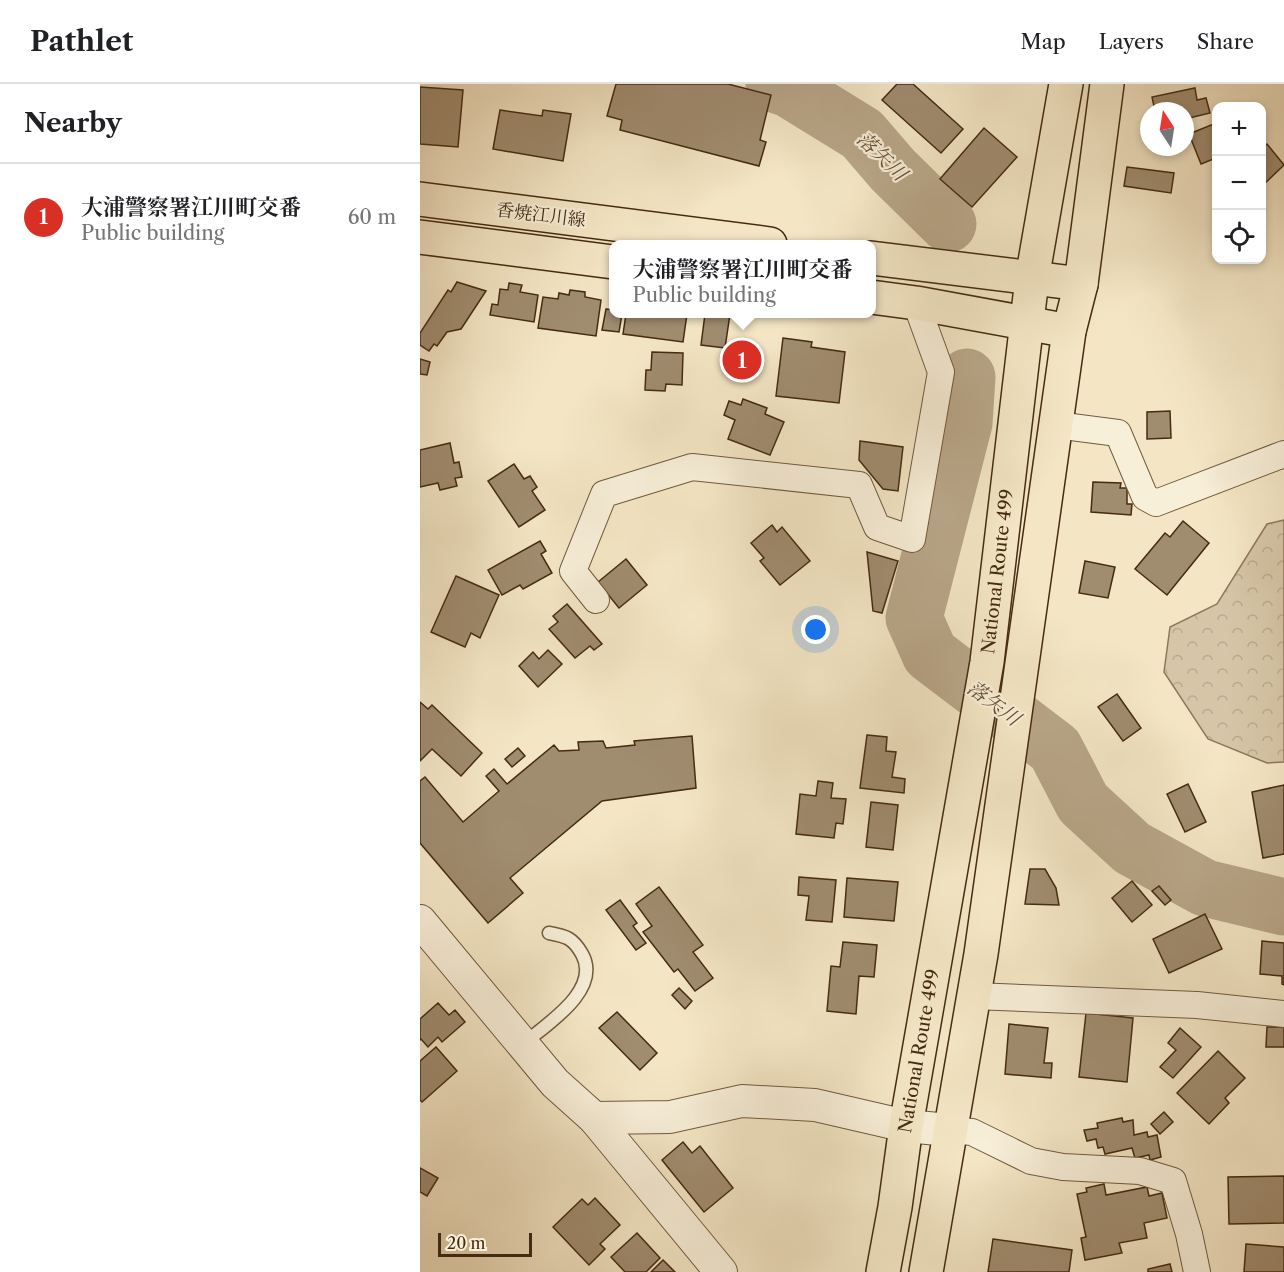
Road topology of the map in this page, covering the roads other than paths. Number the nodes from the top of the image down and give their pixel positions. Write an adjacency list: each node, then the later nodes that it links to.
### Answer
1 (1066, 84): 8 (main road, National Route 499)
2 (1107, 84): 9 (main road, National Route 499)
3 (420, 199): 5 (main road, 香焼江川線)
4 (420, 237): 7 (main road, 香焼江川線)
5 (739, 240)
6 (876, 259): 8 (main road)
7 (609, 261)
8 (1032, 279): 9 (main road); 12 (main road, National Route 499)
9 (1081, 284): 13 (main road, National Route 499)
10 (876, 298): 11 (main road)
11 (916, 303): 12 (main road); 16 (street)
12 (1027, 322): 13 (main road); 23 (main road, National Route 499)
13 (1070, 331): 14 (main road, National Route 499)
14 (1056, 426): 15 (street); 19 (main road, National Route 499)
15 (1284, 454)
16 (596, 600)
17 (420, 921): 21 (street)
18 (549, 933): 21 (lane)
19 (973, 996): 20 (street); 24 (main road, National Route 499)
20 (1284, 1014)
21 (522, 1045): 22 (street)
22 (594, 1118): 23 (street); 25 (street)
23 (906, 1126): 24 (street); 26 (main road, National Route 499)
24 (949, 1130): 27 (main road, National Route 499); 28 (street)
25 (721, 1272)
26 (883, 1272)
27 (926, 1272)
28 (1197, 1272)

